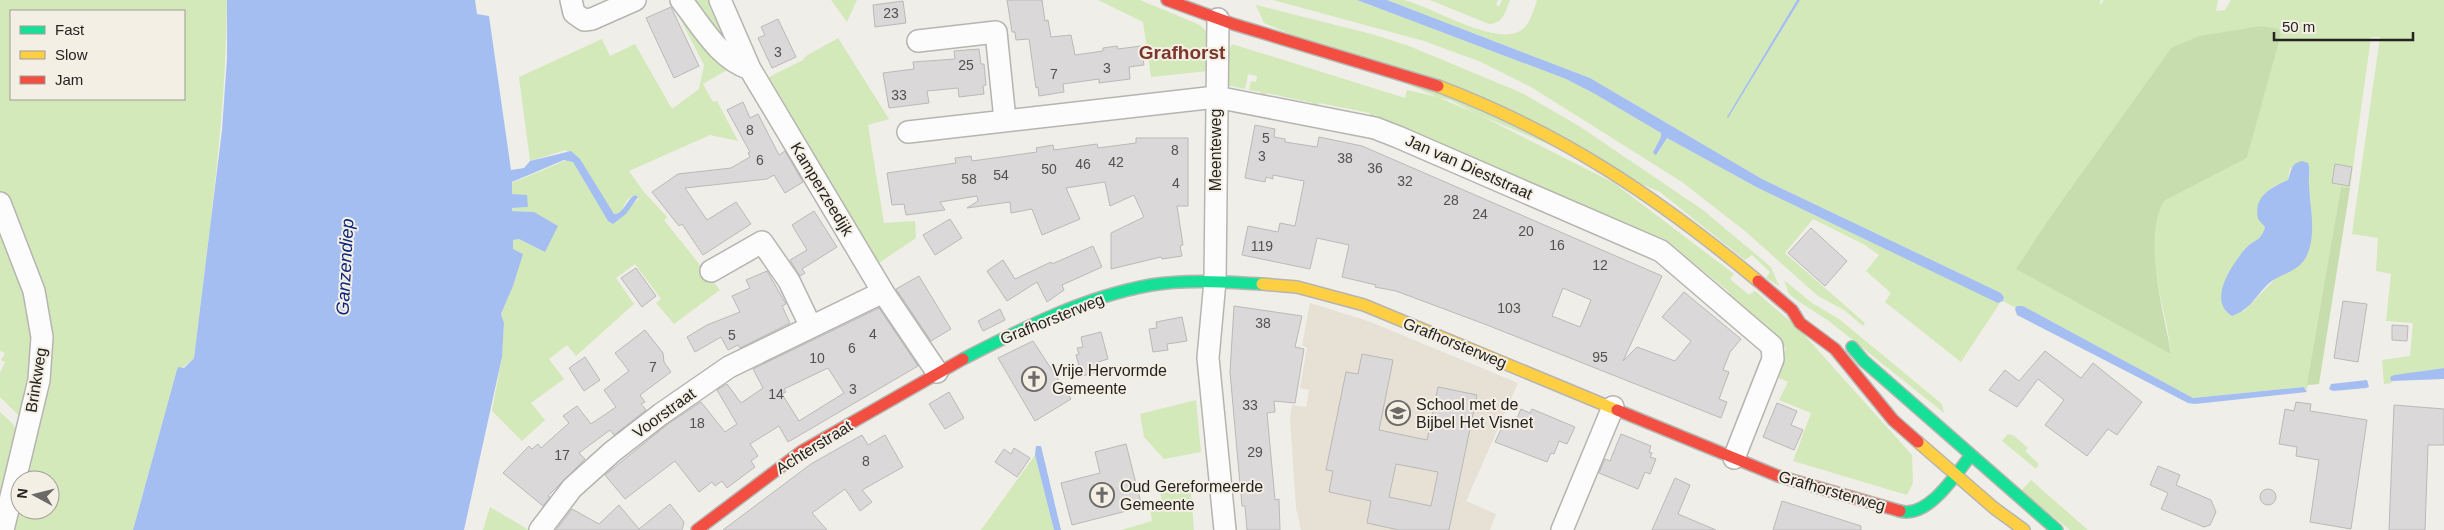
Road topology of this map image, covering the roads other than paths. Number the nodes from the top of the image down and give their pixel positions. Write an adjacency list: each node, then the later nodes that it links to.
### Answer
1 (571, 0): 2 (street)
2 (635, 0)
3 (681, 0): 8 (street)
4 (720, 0): 8 (street, Kamperzeedijk)
5 (1167, 0): 6 (street)
6 (1218, 19): 9 (street, Meenteweg); 16 (street)
7 (918, 41): 10 (street)
8 (750, 69): 15 (street, Kamperzeedijk)
9 (1216, 97): 10 (street, Jan van Dieststraat); 14 (street, Meenteweg); 23 (street, Jan van Dieststraat)
10 (1005, 120): 11 (street, Jan van Dieststraat)
11 (908, 132)
12 (0, 203): 25 (street, Brinkweg)
13 (711, 271): 18 (street)
14 (1215, 281): 20 (street, Grafhorsterweg); 21 (street, Grafhorsterweg); 28 (street, Meenteweg)
15 (883, 292): 18 (street, Voorstraat); 20 (street, Kamperzeedijk)
16 (1792, 310): 17 (street); 24 (street)
17 (1808, 315)
18 (811, 327): 26 (street, Voorstraat)
19 (1842, 337): 22 (street)
20 (937, 372): 27 (street, Achterstraat)
21 (1613, 407): 23 (street, Grafhorsterweg); 29 (street)
22 (1971, 455): 24 (street, Grafhorsterweg); 31 (street)
23 (1734, 458): 24 (street, Grafhorsterweg)
24 (1955, 475): 30 (street)
25 (3, 530)
26 (540, 530)
27 (697, 530)
28 (1225, 530)
29 (1562, 530)
30 (2024, 530)
31 (2057, 530)

